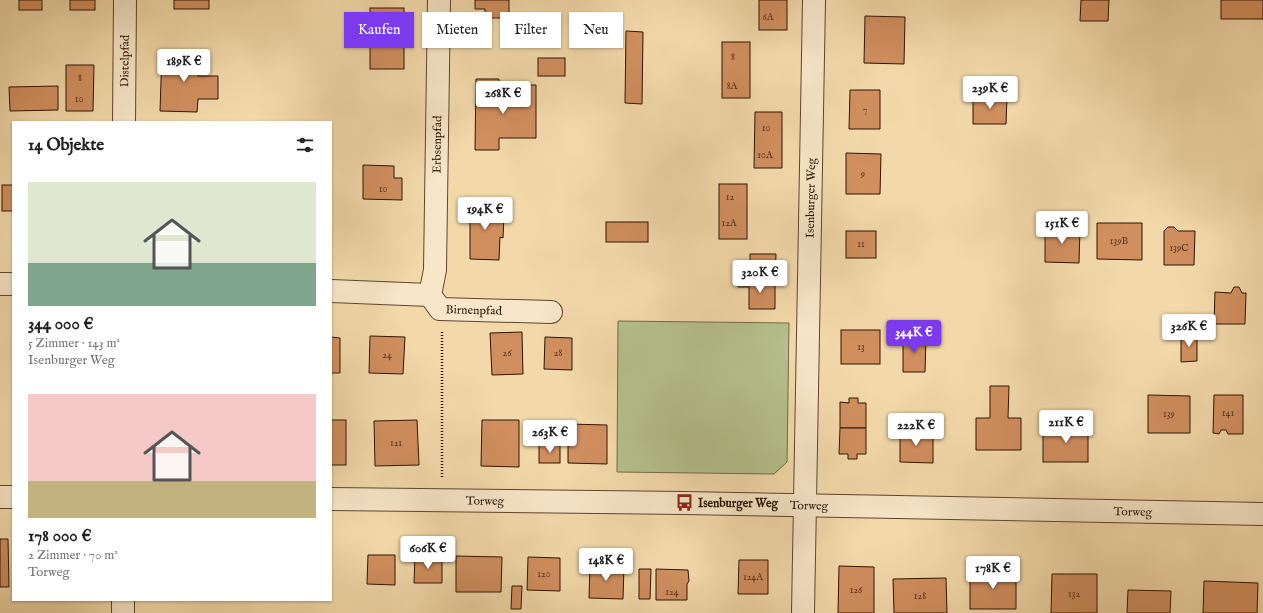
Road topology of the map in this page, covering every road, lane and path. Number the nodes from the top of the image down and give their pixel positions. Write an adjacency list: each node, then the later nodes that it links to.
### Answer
1 (125, 0): 4 (street, Distelpfad)
2 (439, 0): 8 (street, Erbsenpfad)
3 (814, 0): 15 (street, Isenburger Weg)
4 (124, 121)
5 (0, 284): 6 (street)
6 (12, 284)
7 (332, 291): 8 (street, Birnenpfad)
8 (430, 295): 9 (street, Birnenpfad)
9 (551, 312)
10 (442, 327): 11 (path)
11 (442, 478)
12 (0, 497): 13 (street)
13 (12, 497)
14 (332, 499): 15 (street, Torweg)
15 (804, 505): 16 (street, Torweg); 19 (street, Isenburger Weg)
16 (1263, 514)
17 (123, 601): 18 (street)
18 (123, 613)
19 (803, 613)

